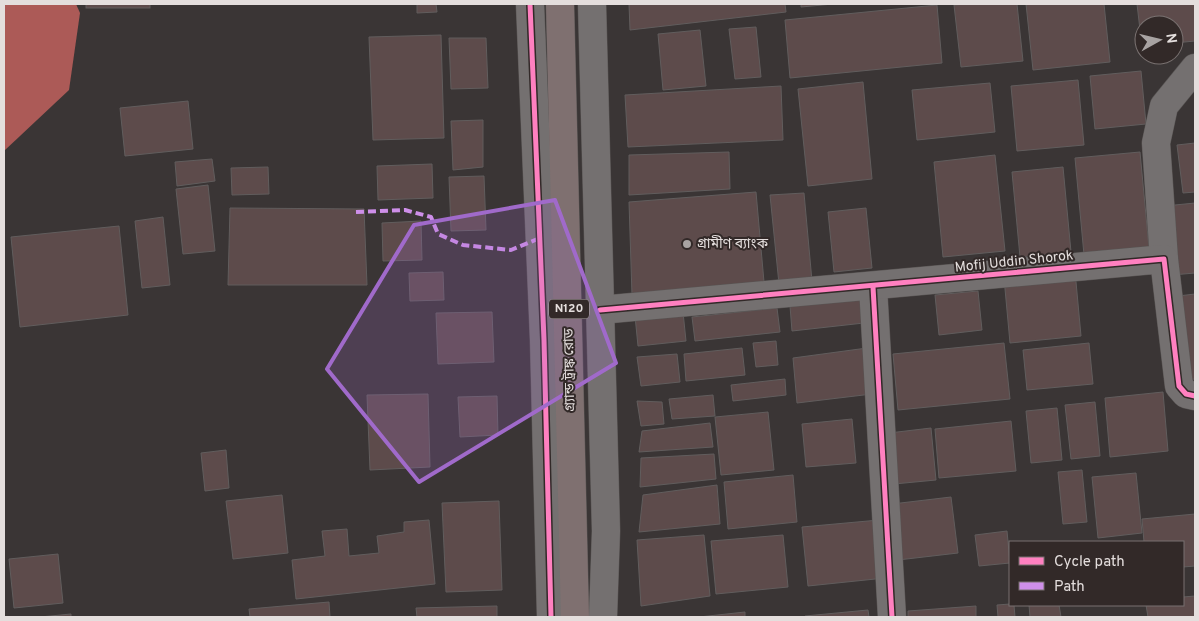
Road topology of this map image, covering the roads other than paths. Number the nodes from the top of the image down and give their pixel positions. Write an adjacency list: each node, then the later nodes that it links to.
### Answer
1 (530, 4): 9 (street)
2 (560, 4): 9 (highway, গ্র্যান্ড ট্রাঙ্ক রোড / N120)
3 (592, 4): 7 (street)
4 (1195, 68): 5 (street)
5 (1164, 259): 6 (street, Mofij Uddin Shorok); 8 (street)
6 (874, 287): 7 (street, Mofij Uddin Shorok); 11 (street)
7 (600, 310): 10 (street)
8 (1195, 396)
9 (567, 616)
10 (603, 617)
11 (892, 617)

